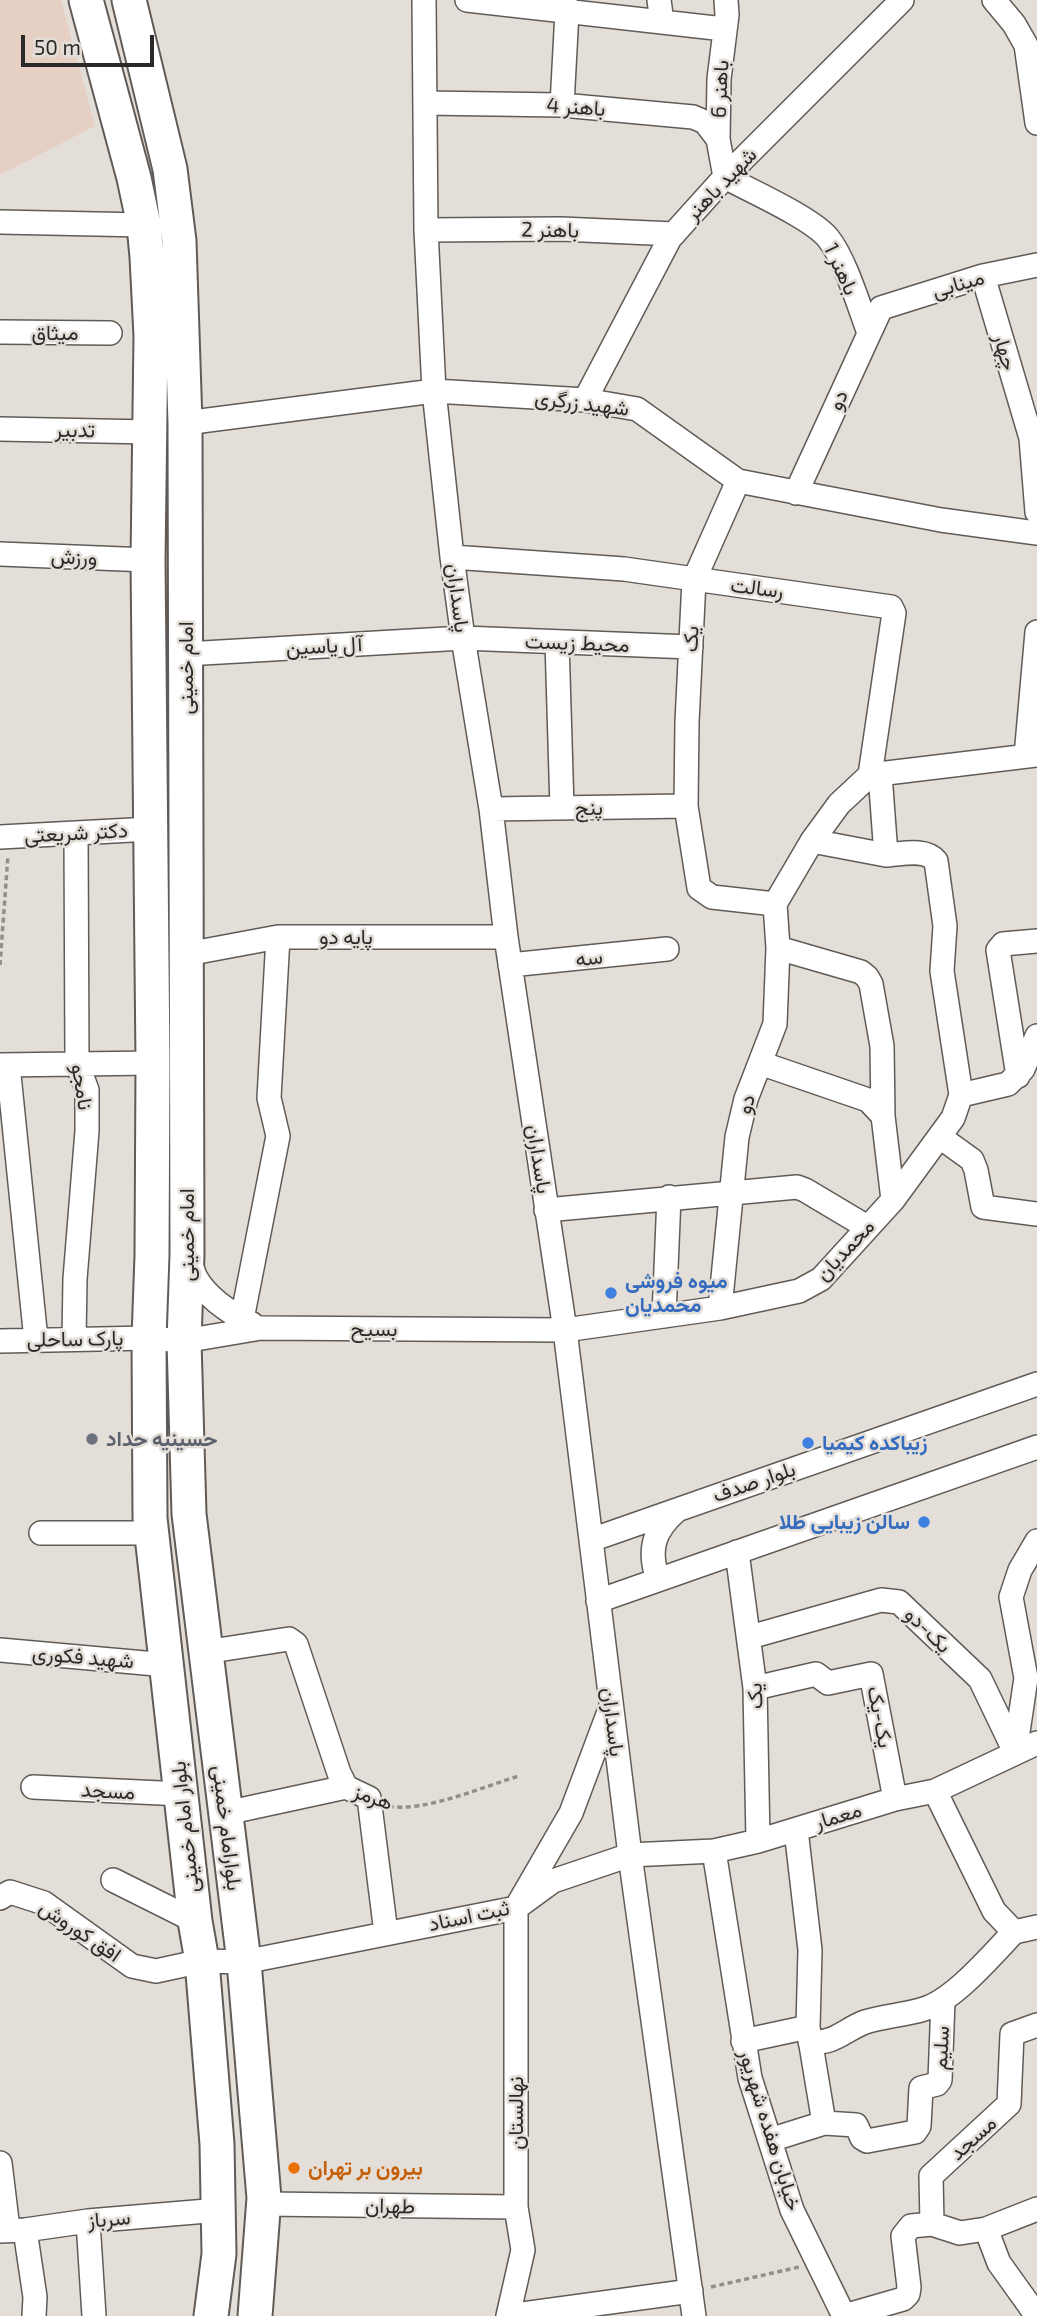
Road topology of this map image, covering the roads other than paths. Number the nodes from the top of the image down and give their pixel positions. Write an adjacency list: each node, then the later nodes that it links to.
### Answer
1 (86, 0): 17 (highway, امام خمینی)
2 (129, 0): 28 (highway, امام خمینی)
3 (424, 0): 11 (street, پاسداران)
4 (467, 0): 8 (street)
5 (726, 0): 10 (street, باهنر 6)
6 (902, 0): 15 (street, شهید باهنر)
7 (994, 0): 13 (street)
8 (566, 6): 9 (street); 12 (street)
9 (660, 11): 10 (street)
10 (724, 29): 14 (street, باهنر 6)
11 (425, 103): 12 (street, باهنر 4); 18 (street, پاسداران)
12 (562, 105): 14 (street, باهنر 4)
13 (1037, 123)
14 (718, 139): 15 (street, باهنر 6)
15 (725, 177): 19 (street, شهید باهنر); 25 (street, باهنر 1)
16 (0, 222): 17 (street)
17 (144, 225): 30 (highway, امام خمینی)
18 (426, 230): 19 (street, باهنر 2); 26 (street, پاسداران)
19 (674, 234): 27 (street, شهید باهنر)
20 (1037, 265): 21 (street, مینابی)
21 (983, 276): 22 (street, مینابی); 33 (street, چهار)
22 (881, 308): 25 (street, دو)
23 (0, 332): 24 (street, میثاق)
24 (110, 333)
25 (869, 333): 32 (street, دو)
26 (434, 391): 27 (street, شهید زرگری); 28 (street, شهید زرگری); 36 (street, پاسداران)
27 (585, 400): 31 (street, شهید زرگری)
28 (185, 423): 30 (highway); 43 (highway, امام خمینی)
29 (0, 429): 30 (street, تدبیر)
30 (150, 432): 37 (highway, امام خمینی)
31 (738, 481): 32 (street, شهید زرگری); 38 (street, یک)
32 (796, 492): 34 (street, شهید زرگری)
33 (1037, 512)
34 (1037, 533)
35 (0, 554): 37 (street, ورزش)
36 (452, 557): 38 (street, رسالت); 40 (street, پاسداران)
37 (148, 560): 49 (highway, امام خمینی)
38 (694, 580): 42 (street, یک); 45 (street, رسالت)
39 (1037, 632): 44 (street)
40 (463, 638): 41 (street, محیط زیست); 43 (street, آل یاسین); 48 (street, پاسداران)
41 (557, 642): 42 (street, محیط زیست); 47 (street)
42 (691, 647): 46 (street, یک)
43 (186, 654): 60 (highway, امام خمینی)
44 (1032, 756): 45 (street)
45 (875, 775): 52 (street); 53 (street)
46 (686, 806): 47 (street, پنج); 54 (street)
47 (562, 808): 48 (street, پنج)
48 (491, 809): 56 (street, پاسداران)
49 (151, 829): 50 (street, دکتر شریعتی); 64 (highway, امام خمینی)
50 (76, 833): 51 (street, دکتر شریعتی); 63 (street, نامجو)
51 (5, 836)
52 (812, 841): 53 (street); 54 (street)
53 (886, 855): 68 (street)
54 (775, 904): 58 (street, دو)
55 (278, 937): 56 (street, پایه دو); 60 (street, پایه دو); 80 (street)
56 (506, 937): 61 (street, پاسداران)
57 (1037, 941): 67 (street)
58 (778, 948): 65 (street, دو); 69 (street)
59 (667, 949): 61 (street, سه)
60 (187, 954): 77 (highway, امام خمینی)
61 (510, 965): 74 (street, پاسداران)
62 (1037, 1037): 67 (street)
63 (76, 1063): 64 (street); 66 (street); 83 (street, نامجو)
64 (153, 1063): 82 (highway, امام خمینی)
65 (760, 1063): 69 (street); 71 (street, دو)
66 (4, 1065): 85 (street)
67 (1018, 1076): 68 (street)
68 (961, 1095): 70 (street, محمدیان)
69 (883, 1115): 73 (street)
70 (940, 1137): 73 (street, محمدیان); 75 (street)
71 (731, 1194): 72 (street); 76 (street); 78 (street, دو)
72 (669, 1197): 74 (street); 79 (street)
73 (893, 1200): 76 (street, محمدیان)
74 (547, 1210): 81 (street, پاسداران)
75 (1037, 1214)
76 (867, 1227): 78 (street, محمدیان)
77 (187, 1254): 80 (street); 86 (highway, امام خمینی)
78 (720, 1308): 79 (street, محمدیان)
79 (664, 1316): 81 (street, محمدیان)
80 (251, 1324): 81 (street, بسیح); 86 (street, بسیح)
81 (565, 1330): 92 (street, پاسداران)
82 (149, 1338): 83 (street, پارک ساحلی); 86 (street, پارک ساحلی); 91 (highway, بلوار امام خمینی)
83 (74, 1339): 85 (street, پارک ساحلی)
84 (0, 1340): 85 (street, پارک ساحلی)
85 (36, 1340)
86 (184, 1341): 99 (highway, بلوارامام خمینی)
87 (1037, 1384): 89 (street, بلوار صدف)
88 (1037, 1447): 94 (street)
89 (678, 1509): 92 (street, بلوار صدف); 95 (street)
90 (41, 1533): 91 (street)
91 (152, 1533): 100 (highway, بلوار امام خمینی)
92 (591, 1540): 96 (street, پاسداران)
93 (1037, 1541): 104 (street)
94 (737, 1552): 95 (street); 97 (street, یک)
95 (658, 1580): 96 (street)
96 (598, 1601): 102 (street, پاسداران)
97 (750, 1637): 101 (street, یک); 104 (street, یک-دو)
98 (0, 1650): 100 (street, شهید فکوری)
99 (205, 1652): 106 (street); 110 (highway, بلوارامام خمینی)
100 (167, 1665): 108 (highway, بلوار امام خمینی)
101 (755, 1688): 109 (street, یک-یک); 112 (street, یک)
102 (611, 1706): 114 (street, پاسداران); 117 (street, ثبت اسناد)
103 (1037, 1743): 104 (street, معمار)
104 (1015, 1752): 107 (street, معمار)
105 (33, 1787): 108 (street, مسجد)
106 (346, 1787): 110 (street, هرمز); 121 (street, هرمز)
107 (935, 1791): 109 (street, معمار); 120 (street)
108 (182, 1794): 118 (highway, بلوار امام خمینی)
109 (895, 1799): 111 (street, معمار)
110 (226, 1813): 123 (highway, بلوارامام خمینی)
111 (796, 1830): 112 (street, معمار); 126 (street)
112 (758, 1841): 113 (street, معمار)
113 (714, 1851): 114 (street, معمار); 127 (street, خیابان هفده شهریور)
114 (630, 1855): 117 (street, معمار); 139 (street, پاسداران)
115 (113, 1880): 118 (street)
116 (0, 1898): 122 (street, افق کوروش)
117 (516, 1908): 121 (street, ثبت اسناد); 132 (street, نهالستان)
118 (195, 1921): 122 (highway, بلوار امام خمینی)
119 (1037, 1927): 120 (street)
120 (1014, 1932): 124 (street)
121 (386, 1933): 123 (street, ثبت اسناد)
122 (202, 1961): 123 (street, افق کوروش); 134 (highway, بلوار امام خمینی)
123 (244, 1962): 131 (highway, بلوارامام خمینی)
124 (943, 2001): 126 (street); 128 (street, سلیم)
125 (1037, 2025): 136 (street, مسجد)
126 (809, 2034): 127 (street); 128 (street)
127 (743, 2041): 129 (street, خیابان هفده شهریور)
128 (824, 2123): 129 (street, سلیم)
129 (770, 2140): 146 (street, خیابان هفده شهریور)
130 (0, 2163): 137 (street)
131 (265, 2204): 132 (street, طهران); 143 (highway, بلوارامام خمینی)
132 (516, 2207): 144 (street, نهالستان)
133 (1037, 2209): 138 (street)
134 (219, 2210): 135 (street, سرباز); 142 (highway, بلوار امام خمینی)
135 (88, 2221): 137 (street, سرباز); 141 (street)
136 (932, 2224): 138 (street); 146 (street)
137 (11, 2230): 140 (street)
138 (986, 2230): 147 (street)
139 (691, 2291): 144 (street); 145 (street, پاسداران)
140 (34, 2316)
141 (94, 2316)
142 (211, 2316)
143 (255, 2316)
144 (508, 2316)
145 (694, 2316)
146 (844, 2316)
147 (1037, 2316)

